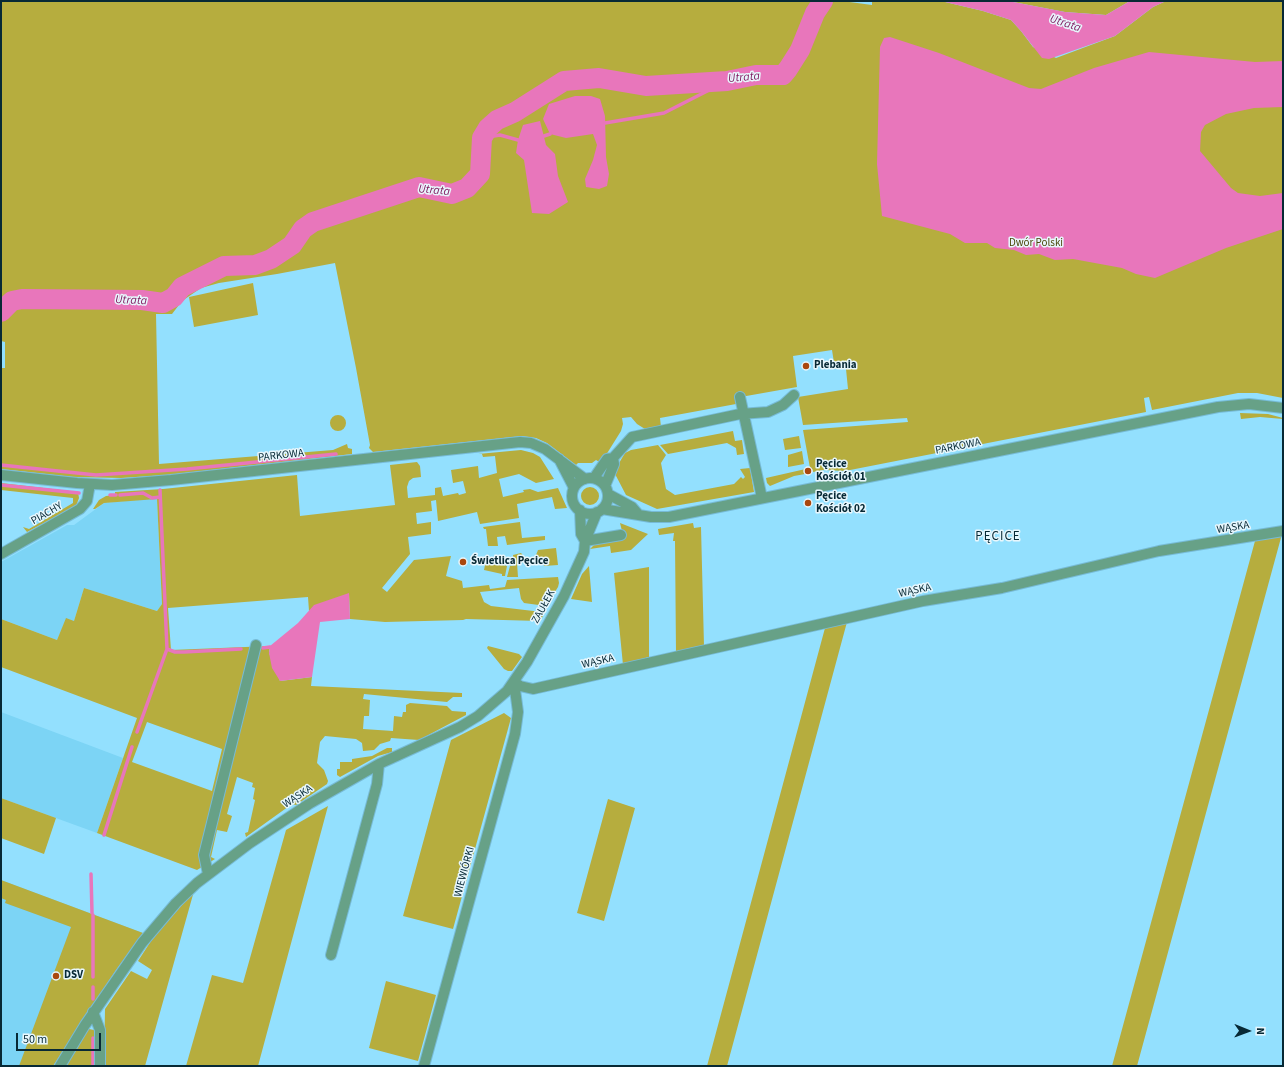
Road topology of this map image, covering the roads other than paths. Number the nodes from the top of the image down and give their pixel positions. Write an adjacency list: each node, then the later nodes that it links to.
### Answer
1 (794, 395): 4 (street)
2 (740, 397): 4 (street)
3 (1283, 408): 12 (street, PARKOWA)
4 (744, 414): 5 (street); 12 (street)
5 (613, 458): 8 (street); 11 (street)
6 (559, 459): 8 (street, PARKOWA); 9 (street, PARKOWA); 10 (street, PARKOWA)
7 (1, 475): 9 (street, PARKOWA)
8 (589, 478): 10 (street); 11 (street)
9 (90, 484): 19 (street, PIACHY)
10 (574, 488): 13 (street)
11 (607, 490): 14 (street); 15 (street, PARKOWA)
12 (762, 498): 15 (street, PARKOWA)
13 (580, 510): 14 (street); 18 (street, ZAUŁEK)
14 (600, 511): 15 (street, PARKOWA); 18 (street, ZAUŁEK)
15 (638, 514)
16 (1283, 531): 21 (street, WĄSKA)
17 (621, 535): 18 (street)
18 (585, 540): 21 (street, ZAUŁEK)
19 (1, 554)
20 (256, 645): 23 (street)
21 (514, 682): 22 (street, WĄSKA); 28 (street, WIEWIÓRKI)
22 (379, 764): 23 (street, WĄSKA); 24 (street)
23 (208, 874): 25 (street, WĄSKA)
24 (330, 955)
25 (94, 1012): 26 (street, WĄSKA); 27 (street)
26 (60, 1066)
27 (100, 1066)
28 (424, 1066)

